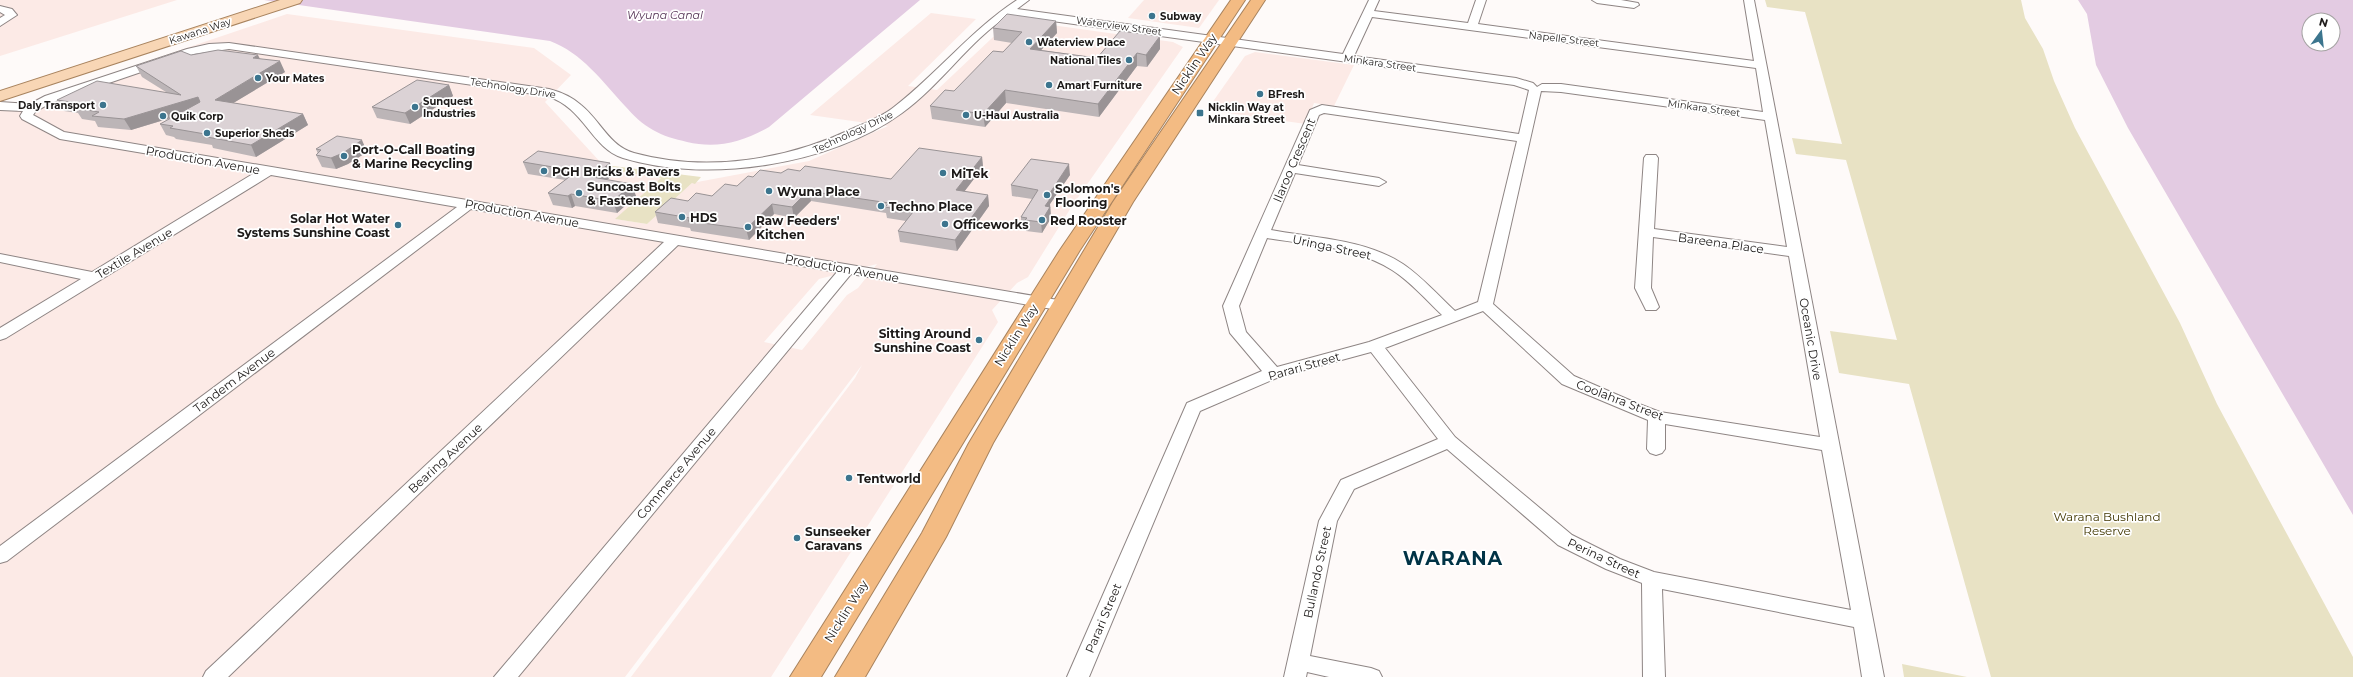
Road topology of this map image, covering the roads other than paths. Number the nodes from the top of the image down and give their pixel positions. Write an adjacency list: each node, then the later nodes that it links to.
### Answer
1 (295, 0): 18 (main road, Kawana Way)
2 (1024, 0): 11 (street, Technology Drive)
3 (1238, 0): 15 (highway, Nicklin Way)
4 (1258, 0): 16 (highway, Nicklin Way)
5 (1374, 0): 12 (street)
6 (1481, 0): 14 (street)
7 (1596, 0): 9 (street)
8 (1749, 0): 19 (street, Oceanic Drive)
9 (1634, 5)
10 (0, 9): 13 (street)
11 (1007, 11): 15 (street, Waterview Street); 24 (street, Technology Drive)
12 (1368, 13): 14 (street, Napelle Street); 17 (street)
13 (0, 23)
14 (1472, 27): 19 (street, Napelle Street)
15 (1211, 39): 16 (street, Waterview Street); 39 (highway, Nicklin Way)
16 (1230, 42): 17 (street, Minkara Street); 41 (highway, Nicklin Way)
17 (1346, 58): 20 (street, Minkara Street)
18 (105, 63): 21 (main road, Kawana Way); 22 (main road, Kawana Way)
19 (1761, 65): 25 (street, Oceanic Drive)
20 (1535, 88): 25 (street, Minkara Street); 26 (street)
21 (0, 96)
22 (0, 101)
23 (0, 106): 24 (street)
24 (32, 108): 29 (street, Production Avenue)
25 (1771, 117): 35 (street, Oceanic Drive)
26 (1523, 138): 28 (street, Ilaroo Crescent); 40 (street)
27 (1651, 158): 32 (street)
28 (1290, 168): 30 (street); 33 (street, Ilaroo Crescent)
29 (268, 171): 31 (street, Production Avenue); 38 (street, Textile Avenue)
30 (1379, 182)
31 (469, 204): 34 (street, Production Avenue); 51 (street, Tandem Avenue)
32 (1646, 232): 35 (street, Bareena Place); 42 (street)
33 (1263, 233): 43 (street, Uringa Street); 46 (street, Ilaroo Crescent)
34 (676, 239): 37 (street, Production Avenue); 55 (street, Bearing Avenue)
35 (1796, 253): 49 (street, Oceanic Drive)
36 (0, 258): 38 (street)
37 (848, 268): 39 (street, Production Avenue); 56 (street, Commerce Avenue)
38 (94, 277): 44 (street, Textile Avenue)
39 (1037, 301): 41 (street, Production Avenue); 57 (highway, Nicklin Way)
40 (1485, 305): 43 (street, Parari Street); 47 (street, Coolahra Street)
41 (1064, 306): 58 (highway, Nicklin Way)
42 (1651, 307)
43 (1452, 316): 45 (street, Parari Street)
44 (0, 335)
45 (1375, 346): 46 (street, Parari Street); 48 (street, Perina Street)
46 (1273, 373): 59 (street, Parari Street)
47 (1657, 417): 49 (street, Coolahra Street); 50 (street)
48 (1449, 441): 52 (street, Perina Street); 54 (street, Bullando Street)
49 (1831, 446): 53 (street, Oceanic Drive)
50 (1656, 449)
51 (0, 556)
52 (1652, 579): 53 (street, Perina Street); 61 (street)
53 (1863, 621): 62 (street, Oceanic Drive)
54 (1297, 670): 60 (street)
55 (214, 677)
56 (505, 677)
57 (805, 677)
58 (850, 677)
59 (1078, 677)
60 (1371, 677)
61 (1654, 677)
62 (1874, 677)

